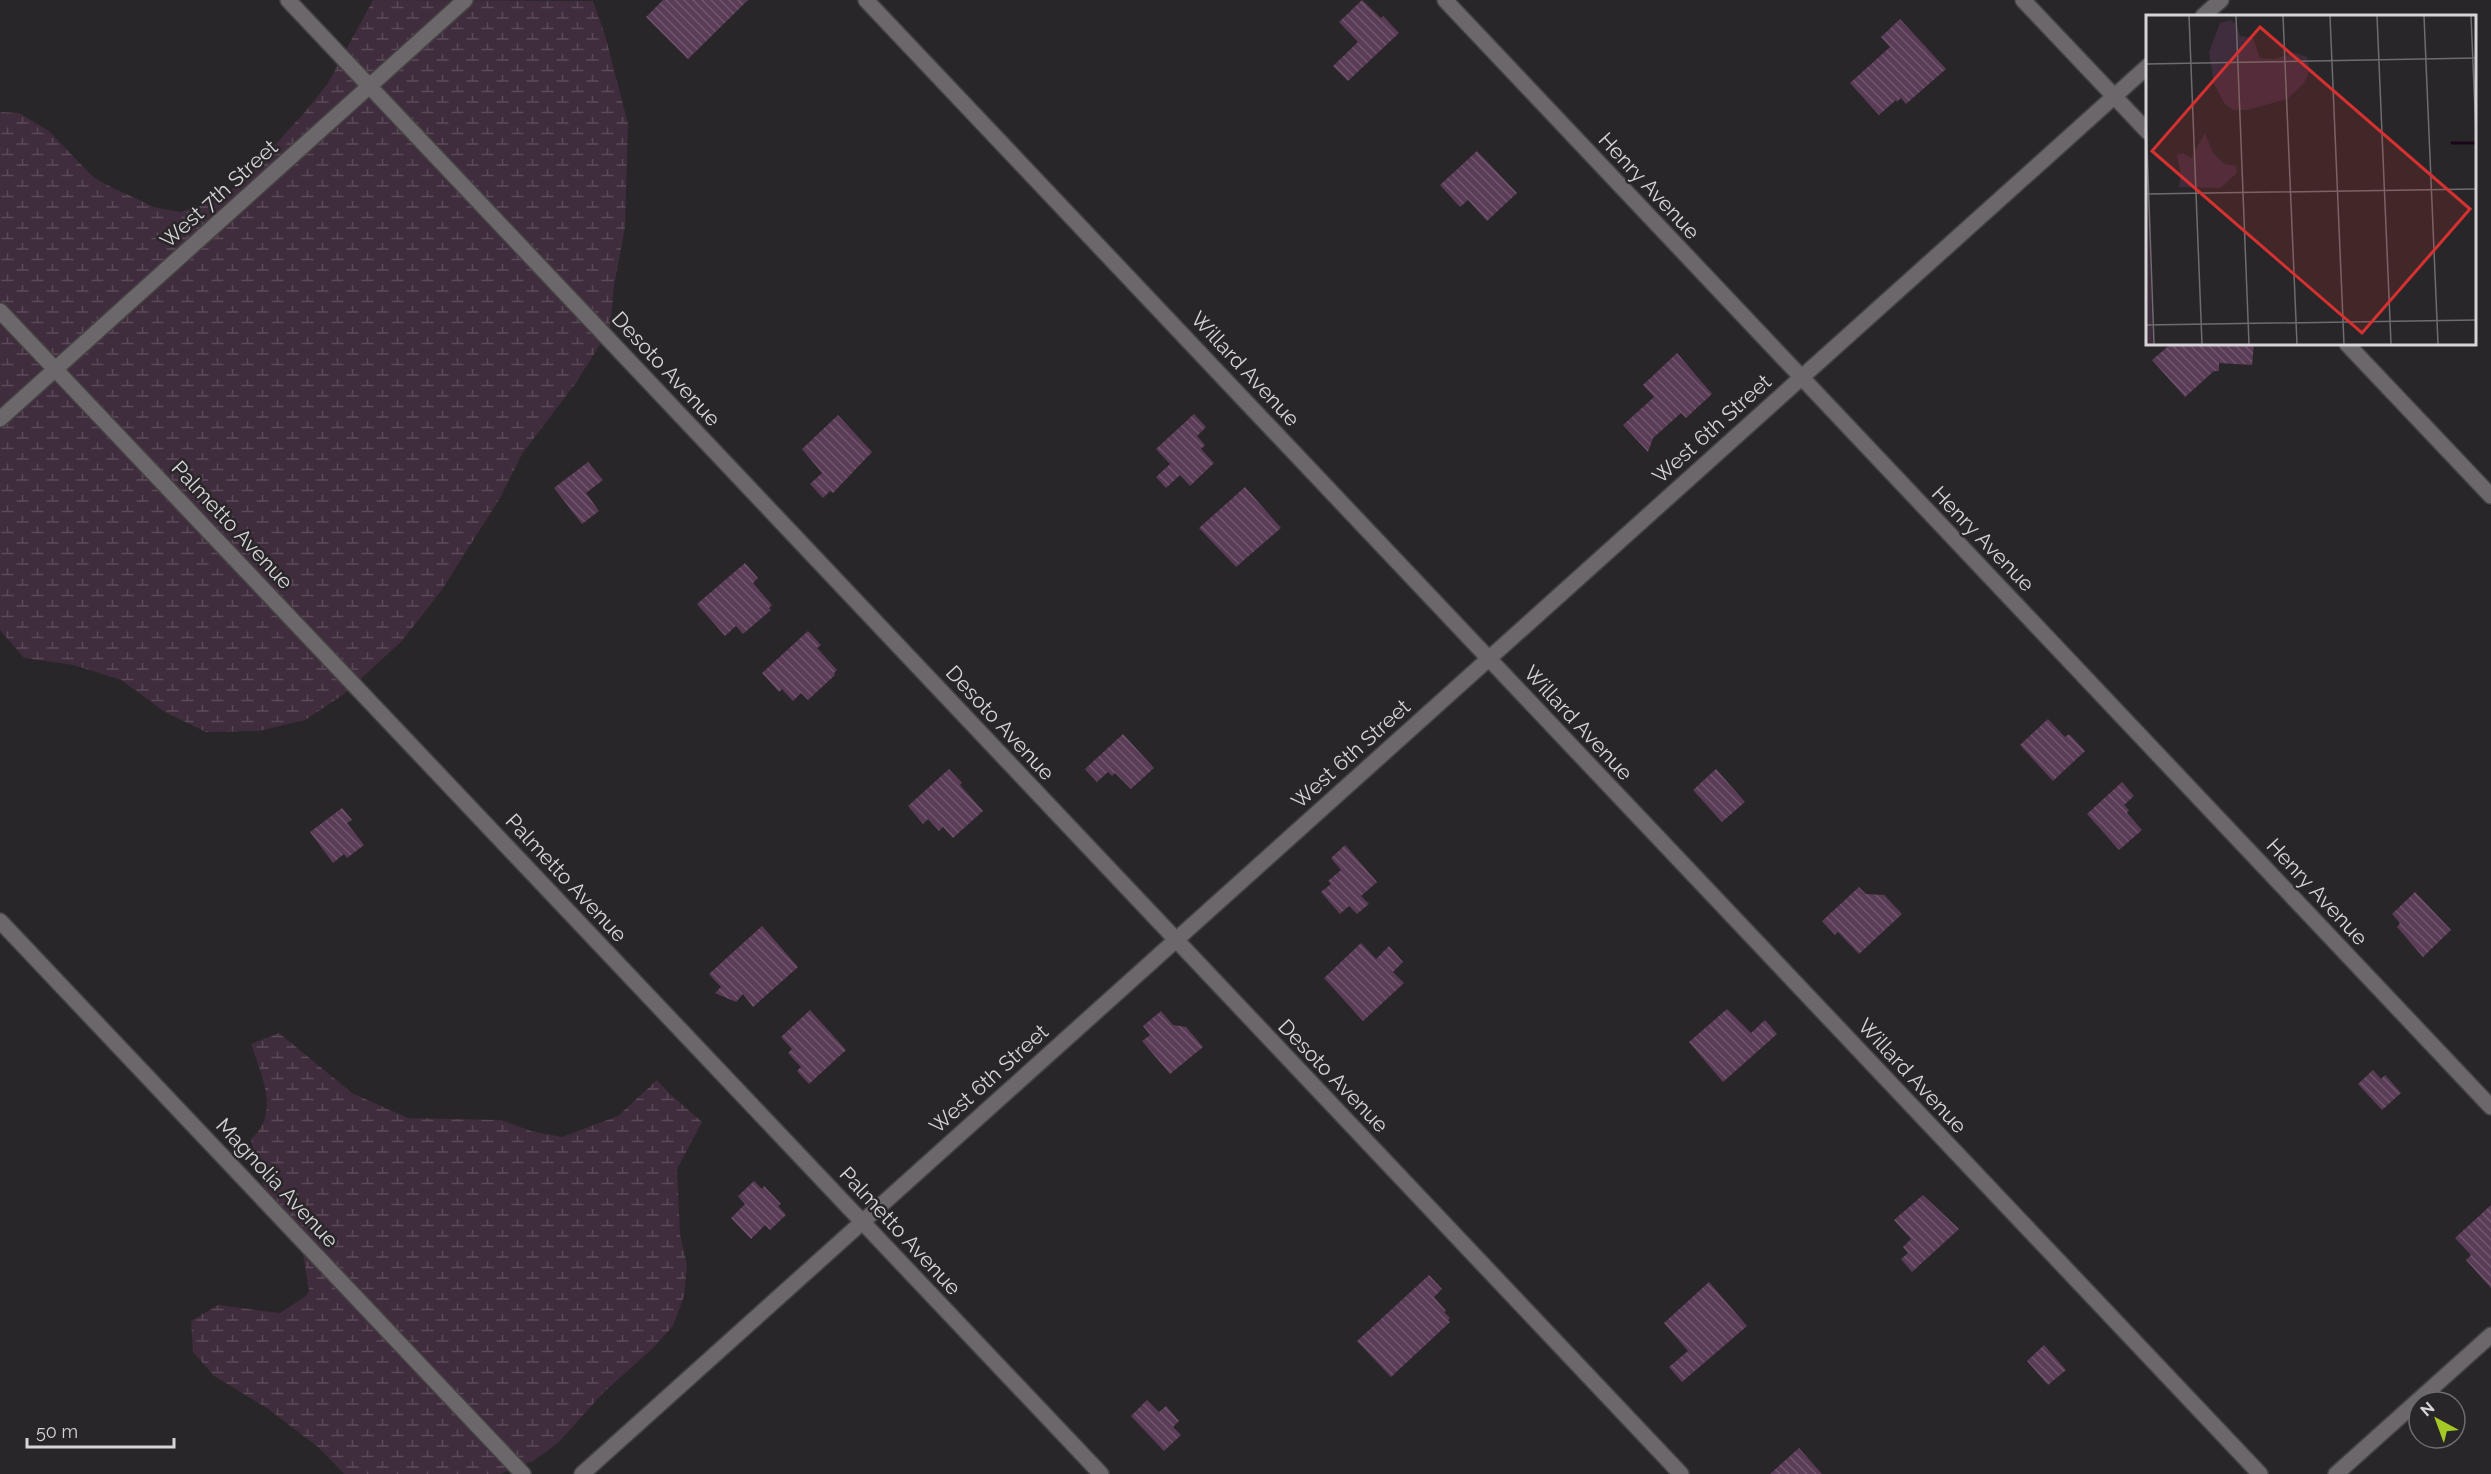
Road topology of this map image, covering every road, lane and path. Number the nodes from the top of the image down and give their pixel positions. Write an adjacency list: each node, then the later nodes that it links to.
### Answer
1 (288, 0): 9 (street, Desoto Avenue)
2 (465, 0): 9 (street, West 7th Street)
3 (866, 0): 18 (street, Willard Avenue)
4 (1444, 0): 15 (street, Henry Avenue)
5 (2023, 0): 10 (street)
6 (2221, 0): 7 (street)
7 (2204, 15)
8 (2146, 68): 10 (street, West 6th Street)
9 (369, 86): 14 (street, West 7th Street); 20 (street, Desoto Avenue)
10 (2114, 96): 11 (street); 15 (street, West 6th Street)
11 (2146, 130)
12 (0, 310): 14 (street, Palmetto Avenue)
13 (2348, 345): 17 (street)
14 (56, 369): 16 (street, West 7th Street); 22 (street, Palmetto Avenue)
15 (1801, 378): 18 (street, West 6th Street); 21 (street, Henry Avenue)
16 (0, 419)
17 (2491, 496)
18 (1490, 658): 20 (street, West 6th Street); 28 (street, Willard Avenue)
19 (0, 921): 24 (street, Magnolia Avenue)
20 (1176, 940): 22 (street, West 6th Street); 27 (street, Desoto Avenue)
21 (2491, 1107)
22 (862, 1221): 25 (street, West 6th Street); 26 (street, Palmetto Avenue)
23 (2491, 1335): 29 (street)
24 (523, 1474)
25 (582, 1474)
26 (1101, 1474)
27 (1681, 1474)
28 (2259, 1474)
29 (2336, 1474)

